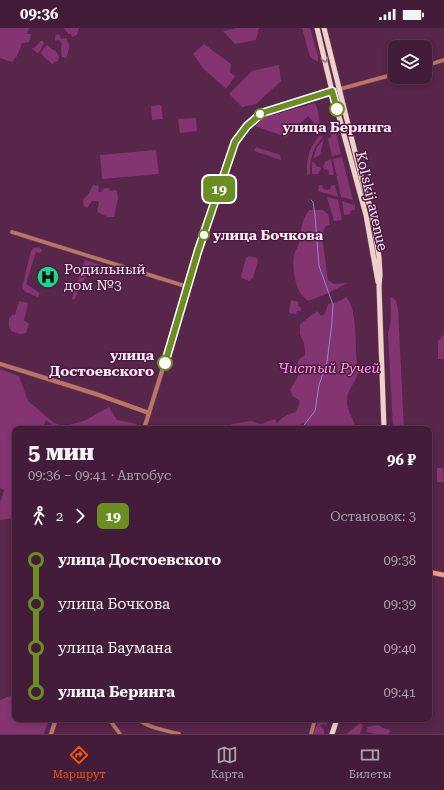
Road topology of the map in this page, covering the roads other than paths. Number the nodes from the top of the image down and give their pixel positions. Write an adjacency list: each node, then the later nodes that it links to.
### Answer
1 (317, 28): 7 (main road, Kol'skij avenue, one-way to 7)
2 (324, 28): 6 (main road, Kol'skij avenue)
3 (444, 60): 4 (street)
4 (432, 64)
5 (388, 76): 6 (street)
6 (340, 89): 7 (street); 9 (main road, Kol'skij avenue)
7 (332, 91): 9 (main road, Kol'skij avenue); 10 (street)
8 (12, 232): 10 (street)
9 (376, 257): 14 (main road, Kol'skij avenue)
10 (188, 287): 12 (street)
11 (0, 364): 12 (street)
12 (149, 412): 13 (street)
13 (145, 426)
14 (384, 426)
15 (432, 573): 16 (main road)
16 (444, 576)
17 (55, 722): 22 (street)
18 (111, 722): 23 (street)
19 (141, 722): 24 (street)
20 (314, 722): 25 (street)
21 (336, 722): 26 (main road)
22 (51, 734)
23 (120, 734)
24 (179, 734)
25 (310, 734)
26 (332, 734)

